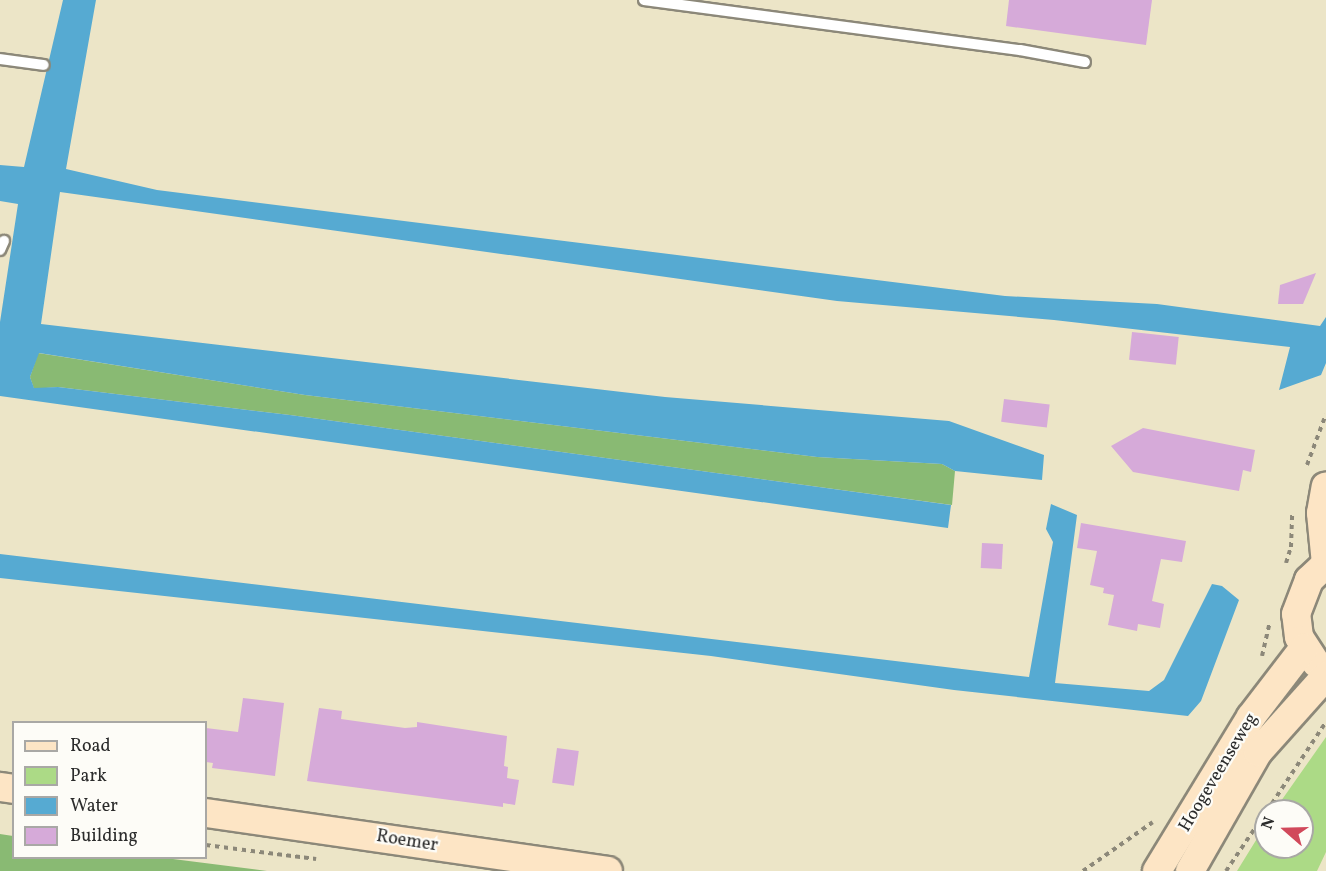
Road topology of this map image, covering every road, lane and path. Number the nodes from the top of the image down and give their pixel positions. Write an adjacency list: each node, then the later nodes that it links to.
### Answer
1 (644, 0): 3 (lane)
2 (0, 59): 4 (lane)
3 (1085, 62)
4 (44, 66)
5 (1326, 486): 6 (main road)
6 (1326, 564): 7 (main road)
7 (1304, 648): 8 (main road); 19 (main road, Hoogeveenseweg)
8 (1326, 671)
9 (1326, 676): 20 (main road, Hoogeveenseweg)
10 (1326, 722): 11 (path)
11 (1275, 799)
12 (207, 813): 17 (main road, Roemer)
13 (1157, 818): 18 (path, Hoogeveenseweg)
14 (1254, 830): 21 (path)
15 (207, 845): 16 (path)
16 (320, 860)
17 (608, 871)
18 (1083, 871)
19 (1157, 871)
20 (1190, 871)
21 (1226, 871)

